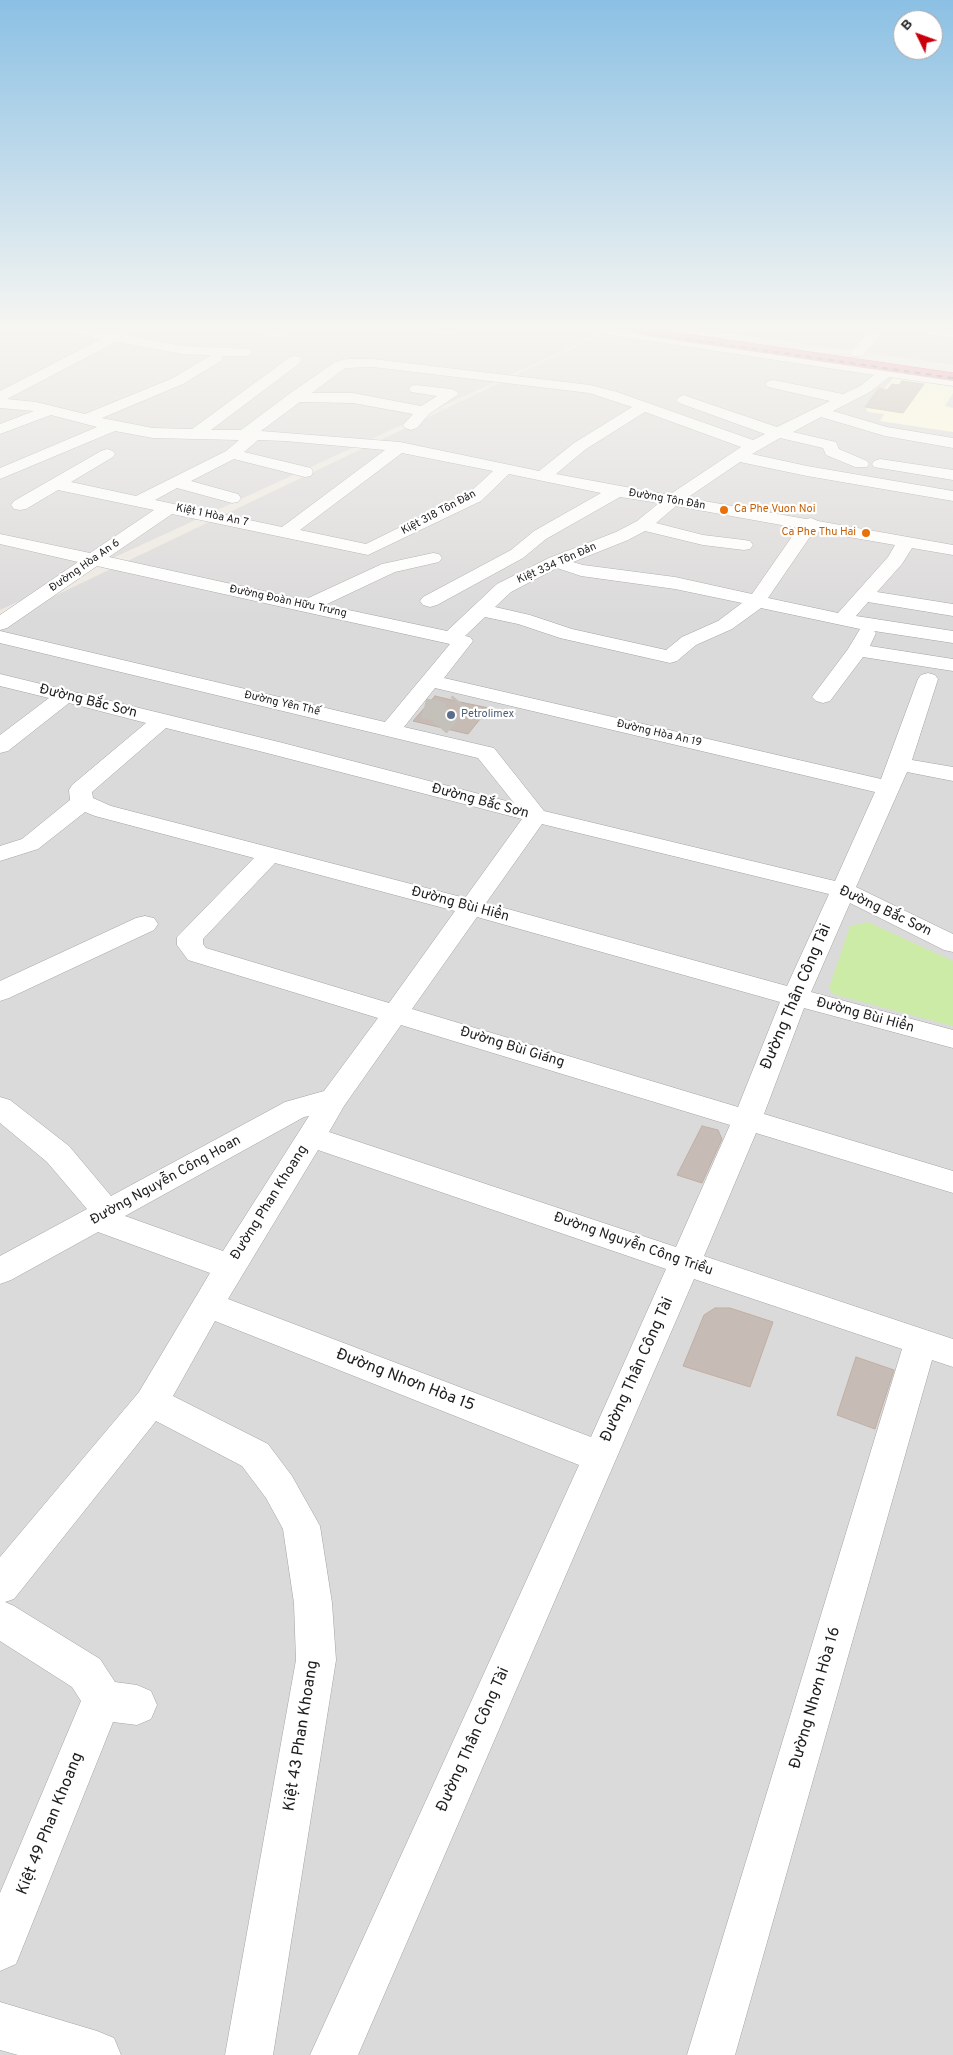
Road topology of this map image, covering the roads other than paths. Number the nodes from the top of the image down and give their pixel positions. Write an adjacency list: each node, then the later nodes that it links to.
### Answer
1 (111, 427): 23 (street)
2 (118, 427): 12 (street, Đường Tôn Đản)
3 (205, 427): 12 (street)
4 (259, 427): 13 (street)
5 (412, 427): 16 (street)
6 (610, 427): 26 (street)
7 (701, 427): 15 (street)
8 (761, 427): 11 (street)
9 (790, 427): 11 (street, Kiệt 334 Tôn Đản)
10 (871, 427): 14 (street)
11 (778, 433): 15 (street, Kiệt 334 Tôn Đản); 20 (street)
12 (194, 435): 13 (street, Đường Tôn Đản)
13 (250, 435): 16 (street, Đường Tôn Đản); 18 (street)
14 (953, 443)
15 (754, 446): 19 (street, Kiệt 334 Tôn Đản)
16 (396, 447): 21 (street, Đường Tôn Đản); 38 (street)
17 (107, 454): 28 (street)
18 (232, 454): 22 (street); 27 (street)
19 (737, 456): 24 (street); 33 (street, Kiệt 334 Tôn Đản)
20 (861, 464): 24 (street); 25 (street)
21 (505, 469): 26 (street, Đường Tôn Đản); 42 (street, Kiệt 318 Tôn Đản)
22 (305, 472)
23 (0, 474)
24 (830, 474): 30 (street)
25 (953, 475)
26 (543, 476): 29 (street, Đường Tôn Đản)
27 (177, 482): 31 (street); 32 (street)
28 (55, 484): 32 (street, Kiệt 1 Hòa An 7); 34 (street)
29 (617, 491): 33 (street, Đường Tôn Đản); 48 (street, Đường Tôn Đản)
30 (953, 496)
31 (232, 498)
32 (139, 501): 35 (street, Kiệt 1 Hòa An 7)
33 (672, 501): 36 (street, Đường Tôn Đản); 37 (street, Kiệt 334 Tôn Đản)
34 (20, 505)
35 (170, 507): 38 (street, Kiệt 1 Hòa An 7); 45 (street, Đường Hòa An 6)
36 (811, 523): 40 (street, Đường Tôn Đản); 49 (street)
37 (643, 525): 41 (street); 46 (street, Kiệt 334 Tôn Đản)
38 (286, 532): 42 (street, Kiệt 1 Hòa An 7)
39 (0, 539): 45 (street, Đường Đoàn Hữu Trưng)
40 (907, 540): 43 (street, Đường Tôn Đản); 47 (street)
41 (744, 545)
42 (368, 550)
43 (953, 550)
44 (433, 558): 50 (street)
45 (94, 559): 50 (street, Đường Đoàn Hữu Trưng); 54 (street, Đường Hòa An 6)
46 (555, 562): 49 (street); 51 (street, Kiệt 334 Tôn Đản)
47 (864, 596): 52 (street); 53 (street)
48 (430, 600)
49 (756, 602): 51 (street); 53 (street)
50 (307, 606): 58 (street, Đường Đoàn Hữu Trưng)
51 (480, 610): 58 (street, Kiệt 334 Tôn Đản)
52 (953, 610)
53 (842, 620): 55 (street)
54 (0, 624)
55 (869, 624): 57 (street); 59 (street)
56 (0, 637): 67 (street, Đường Yên Thế)
57 (953, 637)
58 (451, 638): 63 (street)
59 (858, 650): 60 (street); 65 (street)
60 (953, 665)
61 (928, 679): 69 (street, Đường Thân Công Tài)
62 (0, 680): 64 (street, Đường Bắc Sơn)
63 (430, 681): 67 (street); 71 (street, Đường Hòa An 19)
64 (64, 696): 66 (street, Đường Bắc Sơn); 68 (street)
65 (823, 697)
66 (162, 720): 72 (street); 73 (street, Đường Bắc Sơn)
67 (390, 730): 73 (street, Đường Yên Thế)
68 (0, 746)
69 (899, 764): 70 (street); 71 (street, Đường Thân Công Tài)
70 (953, 774)
71 (888, 788): 76 (street, Đường Thân Công Tài)
72 (82, 802): 74 (street); 75 (street, Đường Bùi Hiển)
73 (536, 816): 76 (street, Đường Bắc Sơn); 77 (street, Đường Phan Khoang)
74 (0, 854)
75 (269, 856): 77 (street, Đường Bùi Hiển); 82 (street, Đường Bùi Giáng)
76 (843, 890): 79 (street, Đường Bắc Sơn); 81 (street, Đường Thân Công Tài)
77 (471, 907): 81 (street, Đường Bùi Hiển); 82 (street, Đường Phan Khoang)
78 (144, 924): 80 (street)
79 (953, 944)
80 (0, 992)
81 (795, 998): 83 (street, Đường Bùi Hiển); 86 (street, Đường Thân Công Tài)
82 (394, 1013): 84 (street, Đường Phan Khoang); 86 (street, Đường Bùi Giáng)
83 (953, 1039)
84 (334, 1099): 87 (street, Đường Phan Khoang); 89 (street, Đường Nguyễn Công Hoan)
85 (0, 1107): 89 (street)
86 (747, 1120): 88 (street, Đường Bùi Giáng); 90 (street, Đường Thân Công Tài)
87 (312, 1137): 90 (street, Đường Nguyễn Công Triều); 91 (street, Đường Phan Khoang)
88 (953, 1182)
89 (103, 1216): 91 (street); 92 (street, Đường Nguyễn Công Hoan)
90 (685, 1262): 94 (street, Đường Nguyễn Công Triều); 96 (street, Đường Thân Công Tài)
91 (230, 1267): 93 (street, Đường Phan Khoang)
92 (0, 1271)
93 (209, 1304): 95 (street, Đường Phan Khoang); 96 (street, Đường Nhơn Hòa 15)
94 (937, 1347): 104 (street, Đường Nhơn Hòa 16)
95 (151, 1402): 97 (street, Đường Phan Khoang); 102 (street, Kiệt 43 Phan Khoang)
96 (600, 1457): 103 (street, Đường Thân Công Tài)
97 (0, 1586)
98 (0, 1619): 99 (street, Kiệt 49 Phan Khoang)
99 (0, 1948)
100 (0, 2026): 101 (street)
101 (97, 2055)
102 (249, 2055)
103 (334, 2055)
104 (711, 2055)

